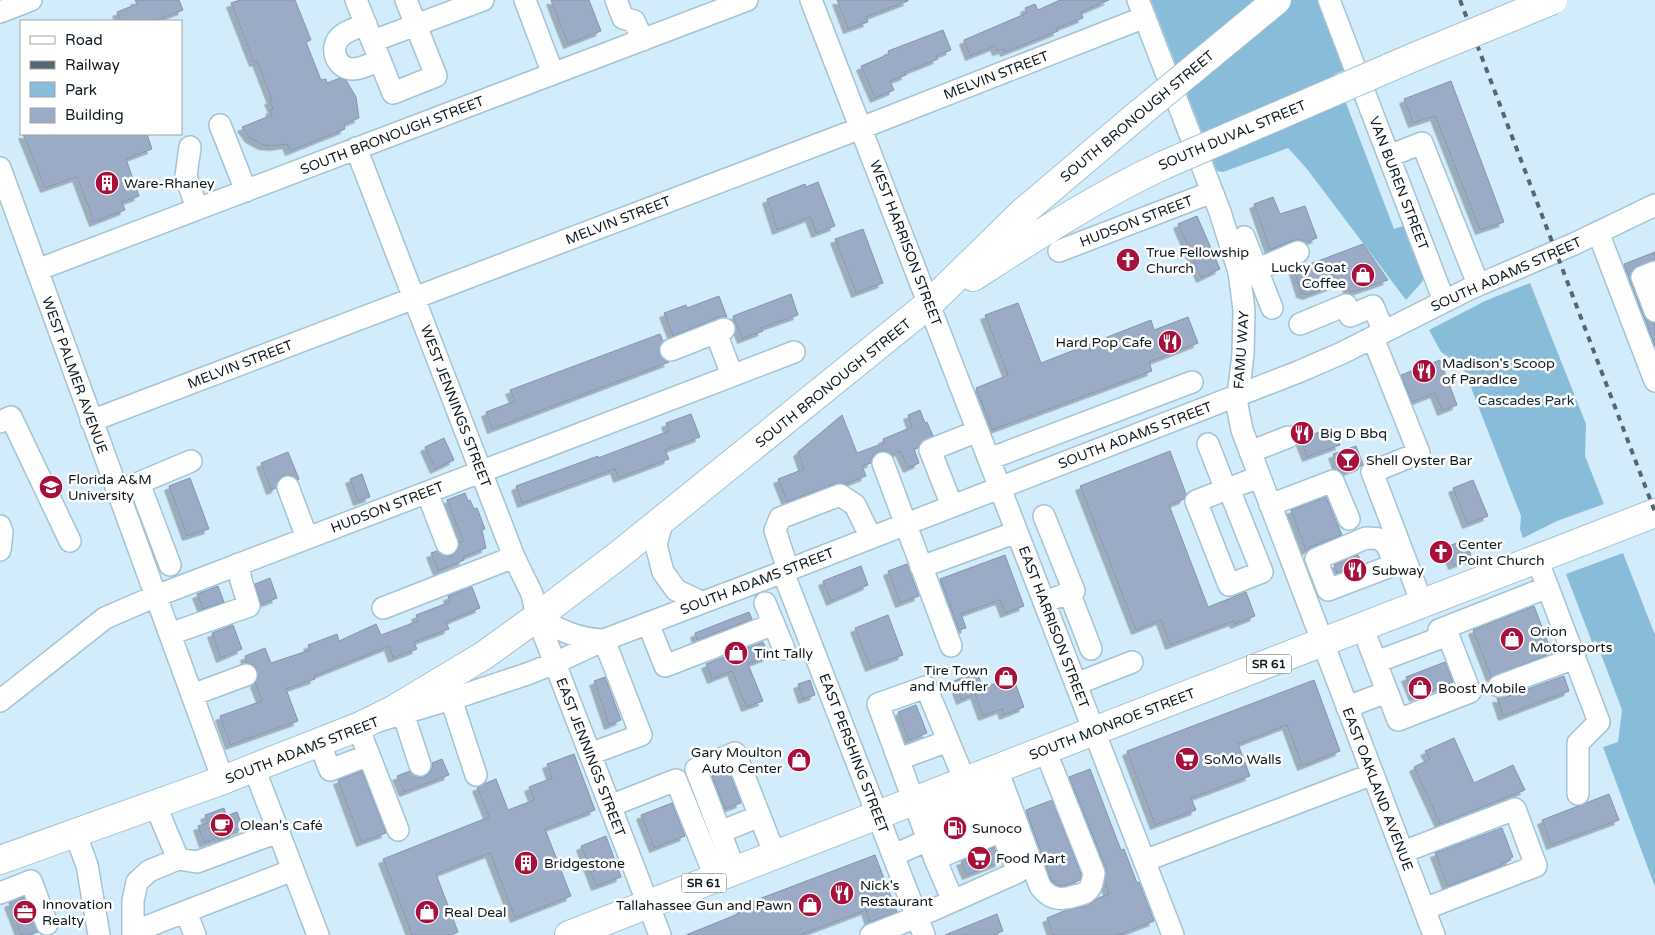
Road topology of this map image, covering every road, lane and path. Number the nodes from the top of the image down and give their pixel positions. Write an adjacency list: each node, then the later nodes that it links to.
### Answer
1 (31, 0): 14 (street)
2 (356, 0): 17 (street)
3 (406, 0): 15 (street)
4 (525, 0): 18 (street)
5 (616, 0): 16 (street)
6 (747, 0): 12 (street, SOUTH BRONOUGH STREET)
7 (812, 0): 20 (street, WEST HARRISON STREET)
8 (1278, 0): 39 (main road, SOUTH BRONOUGH STREET, bridge)
9 (1329, 0): 23 (street, VAN BUREN STREET)
10 (1553, 0): 39 (main road, SOUTH DUVAL STREET, bridge)
11 (474, 2): 15 (street)
12 (701, 8): 16 (street, SOUTH BRONOUGH STREET)
13 (1141, 9): 20 (street, MELVIN STREET); 26 (street, FAMU WAY)
14 (0, 12)
15 (416, 25): 17 (street); 17 (street)
16 (642, 40): 18 (street, SOUTH BRONOUGH STREET)
17 (373, 42)
18 (553, 74): 22 (street, SOUTH BRONOUGH STREET)
19 (220, 125): 25 (street)
20 (861, 128): 37 (street, MELVIN STREET); 39 (street, WEST HARRISON STREET)
21 (190, 147): 28 (street)
22 (356, 148): 25 (street, SOUTH BRONOUGH STREET); 37 (street, WEST JENNINGS STREET)
23 (1389, 156): 36 (street); 38 (street, VAN BUREN STREET)
24 (0, 168): 33 (street, WEST PALMER AVENUE)
25 (246, 191): 28 (street, SOUTH BRONOUGH STREET)
26 (1212, 192): 30 (street, FAMU WAY); 31 (street, HUDSON STREET)
27 (1655, 205): 29 (street, SOUTH ADAMS STREET)
28 (197, 209): 33 (street, SOUTH BRONOUGH STREET)
29 (1598, 232): 36 (street, SOUTH ADAMS STREET); 47 (street)
30 (1242, 247): 34 (street); 48 (street, FAMU WAY)
31 (1059, 251)
32 (1298, 252): 34 (street)
33 (37, 270): 50 (street, WEST PALMER AVENUE)
34 (1256, 270): 40 (street)
35 (1655, 272): 41 (street)
36 (1478, 284): 38 (street, SOUTH ADAMS STREET)
37 (414, 298): 50 (street, MELVIN STREET); 59 (street, WEST JENNINGS STREET)
38 (1444, 301): 43 (street, SOUTH ADAMS STREET)
39 (929, 304): 52 (street, WEST HARRISON STREET); 70 (main road, SOUTH BRONOUGH STREET)
40 (1272, 308)
41 (1655, 311)
42 (1300, 324): 43 (street)
43 (1378, 335): 48 (street, SOUTH ADAMS STREET); 93 (street)
44 (671, 350): 46 (street)
45 (794, 352): 46 (street, HUDSON STREET)
46 (732, 375): 59 (street, HUDSON STREET)
47 (1655, 381)
48 (1238, 395): 49 (street, SOUTH ADAMS STREET); 55 (street, FAMU WAY)
49 (1187, 414): 56 (street); 63 (street, SOUTH ADAMS STREET)
50 (91, 421): 64 (street, WEST PALMER AVENUE)
51 (0, 422): 77 (street)
52 (978, 431): 56 (street, WEST HARRISON STREET); 67 (street)
53 (1288, 438): 55 (street)
54 (1208, 444): 60 (street)
55 (1250, 452): 60 (street, FAMU WAY)
56 (989, 459): 63 (street, WEST HARRISON STREET)
57 (191, 461): 61 (street)
58 (883, 463): 72 (street)
59 (481, 471): 65 (street, HUDSON STREET); 81 (street, WEST JENNINGS STREET)
60 (1259, 477): 66 (street, FAMU WAY)
61 (139, 483): 64 (street); 80 (street)
62 (288, 487): 75 (street)
63 (1000, 487): 67 (street, SOUTH ADAMS STREET); 74 (street, EAST HARRISON STREET)
64 (117, 492): 80 (street, WEST PALMER AVENUE)
65 (427, 492): 75 (street, HUDSON STREET); 78 (street)
66 (1270, 505): 71 (street); 87 (street, FAMU WAY)
67 (952, 506): 72 (street, SOUTH ADAMS STREET)
68 (1655, 513): 82 (main road, SOUTH MONROE STREET / SR 61)
69 (1044, 516): 89 (street)
70 (663, 519): 91 (street); 96 (main road, SOUTH BRONOUGH STREET)
71 (1349, 519)
72 (906, 524): 76 (street, SOUTH ADAMS STREET); 85 (street)
73 (0, 526): 79 (street)
74 (1017, 532): 85 (street); 92 (street, EAST HARRISON STREET)
75 (307, 538): 83 (street, HUDSON STREET)
76 (871, 538): 86 (street, SOUTH ADAMS STREET); 86 (street, EAST PERSHING STREET)
77 (70, 542)
78 (447, 544)
79 (0, 550)
80 (140, 554): 90 (street, WEST PALMER AVENUE)
81 (514, 557): 95 (street); 96 (street, WEST JENNINGS STREET)
82 (1537, 558): 88 (street); 93 (main road, SOUTH MONROE STREET / SR 61)
83 (238, 564): 90 (street, HUDSON STREET); 100 (street)
84 (1318, 565): 84 (street); 87 (street)
85 (921, 567): 104 (street)
86 (786, 571): 91 (street, SOUTH ADAMS STREET); 137 (street, EAST PERSHING STREET)
87 (1299, 581): 103 (street, FAMU WAY)
88 (1548, 586): 101 (street); 107 (street)
89 (1069, 592): 92 (street); 106 (street)
90 (156, 596): 100 (street, WEST PALMER AVENUE); 117 (street, HUDSON STREET)
91 (701, 602): 97 (street, SOUTH ADAMS STREET)
92 (1044, 602): 112 (street, EAST HARRISON STREET)
93 (1424, 602): 99 (main road, SOUTH MONROE STREET / SR 61); 101 (street)
94 (765, 603): 98 (street)
95 (383, 608)
96 (538, 618): 102 (street, SOUTH ADAMS STREET); 110 (street, WEST JENNINGS STREET); 120 (main road, SOUTH BRONOUGH STREET)
97 (648, 623): 98 (street); 102 (street, SOUTH ADAMS STREET)
98 (774, 624): 105 (street)
99 (1362, 626): 103 (main road, SOUTH MONROE STREET / SR 61); 109 (street)
100 (170, 634): 115 (street, WEST PALMER AVENUE)
101 (1441, 634): 109 (street); 114 (street)
102 (604, 640): 110 (street, SOUTH ADAMS STREET); 125 (street)
103 (1322, 642): 118 (street, EAST OAKLAND AVENUE); 121 (main road, SOUTH MONROE STREET / SR 61)
104 (950, 646)
105 (784, 649)
106 (1091, 650)
107 (1575, 658): 113 (street); 134 (street)
108 (1132, 662): 112 (street)
109 (1376, 662): 114 (street)
110 (555, 663): 116 (street, SOUTH ADAMS STREET); 125 (street, EAST JENNINGS STREET)
111 (246, 675): 115 (street)
112 (1076, 684): 121 (street, EAST HARRISON STREET)
113 (1498, 686)
114 (1387, 692): 118 (street)
115 (192, 695): 132 (street, WEST PALMER AVENUE)
116 (451, 699): 119 (street, SOUTH ADAMS STREET); 131 (street)
117 (0, 701)
118 (1347, 707): 130 (street, EAST OAKLAND AVENUE)
119 (403, 713): 120 (street, SOUTH ADAMS STREET); 128 (street)
120 (358, 727): 123 (main road, SOUTH ADAMS STREET); 126 (street)
121 (1094, 731): 124 (main road, SOUTH MONROE STREET / SR 61); 150 (street, EAST HARRISON STREET)
122 (948, 740): 127 (street); 127 (street); 133 (street)
123 (319, 742): 126 (street); 129 (main road, SOUTH ADAMS STREET)
124 (1045, 750): 133 (main road, SOUTH MONROE STREET / SR 61); 133 (street)
125 (590, 754): 136 (street, EAST JENNINGS STREET)
126 (369, 755): 139 (street)
127 (899, 759): 140 (street)
128 (420, 765)
129 (254, 768): 132 (main road, SOUTH ADAMS STREET); 142 (street)
130 (1373, 774): 145 (street, EAST OAKLAND AVENUE); 150 (street)
131 (476, 775)
132 (223, 780): 135 (main road, SOUTH ADAMS STREET)
133 (984, 787): 140 (main road, SOUTH MONROE STREET / SR 61); 140 (street); 141 (street)
134 (1578, 794)
135 (155, 804): 144 (main road, SOUTH ADAMS STREET); 148 (street)
136 (610, 806): 152 (street); 155 (street, EAST JENNINGS STREET)
137 (878, 815): 140 (main road, SOUTH MONROE STREET / SR 61); 146 (main road, SOUTH MONROE STREET / SR 61); 147 (street, EAST PERSHING STREET)
138 (760, 816): 143 (street); 143 (street); 146 (street)
139 (398, 830)
140 (925, 830): 141 (street); 147 (street); 154 (street)
141 (1002, 831): 154 (street)
142 (278, 832): 148 (street); 151 (street)
143 (720, 832): 152 (street)
144 (75, 833): 149 (main road, SOUTH ADAMS STREET); 162 (street)
145 (1403, 852): 156 (street, EAST OAKLAND AVENUE); 156 (street)
146 (775, 855): 152 (main road, SOUTH MONROE STREET / SR 61)
147 (894, 855): 159 (street, EAST PERSHING STREET)
148 (178, 859): 160 (street)
149 (0, 860)
150 (1144, 861): 167 (street, EAST HARRISON STREET)
151 (293, 870): 157 (street); 164 (street)
152 (725, 875): 155 (main road, SOUTH MONROE STREET / SR 61)
153 (0, 893): 158 (street)
154 (953, 901): 159 (street)
155 (648, 905): 161 (main road, SOUTH MONROE STREET / SR 61); 165 (street, EAST JENNINGS STREET)
156 (1424, 909): 168 (street, EAST OAKLAND AVENUE)
157 (186, 912): 160 (street); 163 (street)
158 (48, 924)
159 (921, 926): 166 (street)
160 (133, 933)
161 (573, 934)
162 (99, 935)
163 (195, 935)
164 (318, 935)
165 (660, 935)
166 (871, 935)
167 (1173, 935)
168 (1434, 935)

